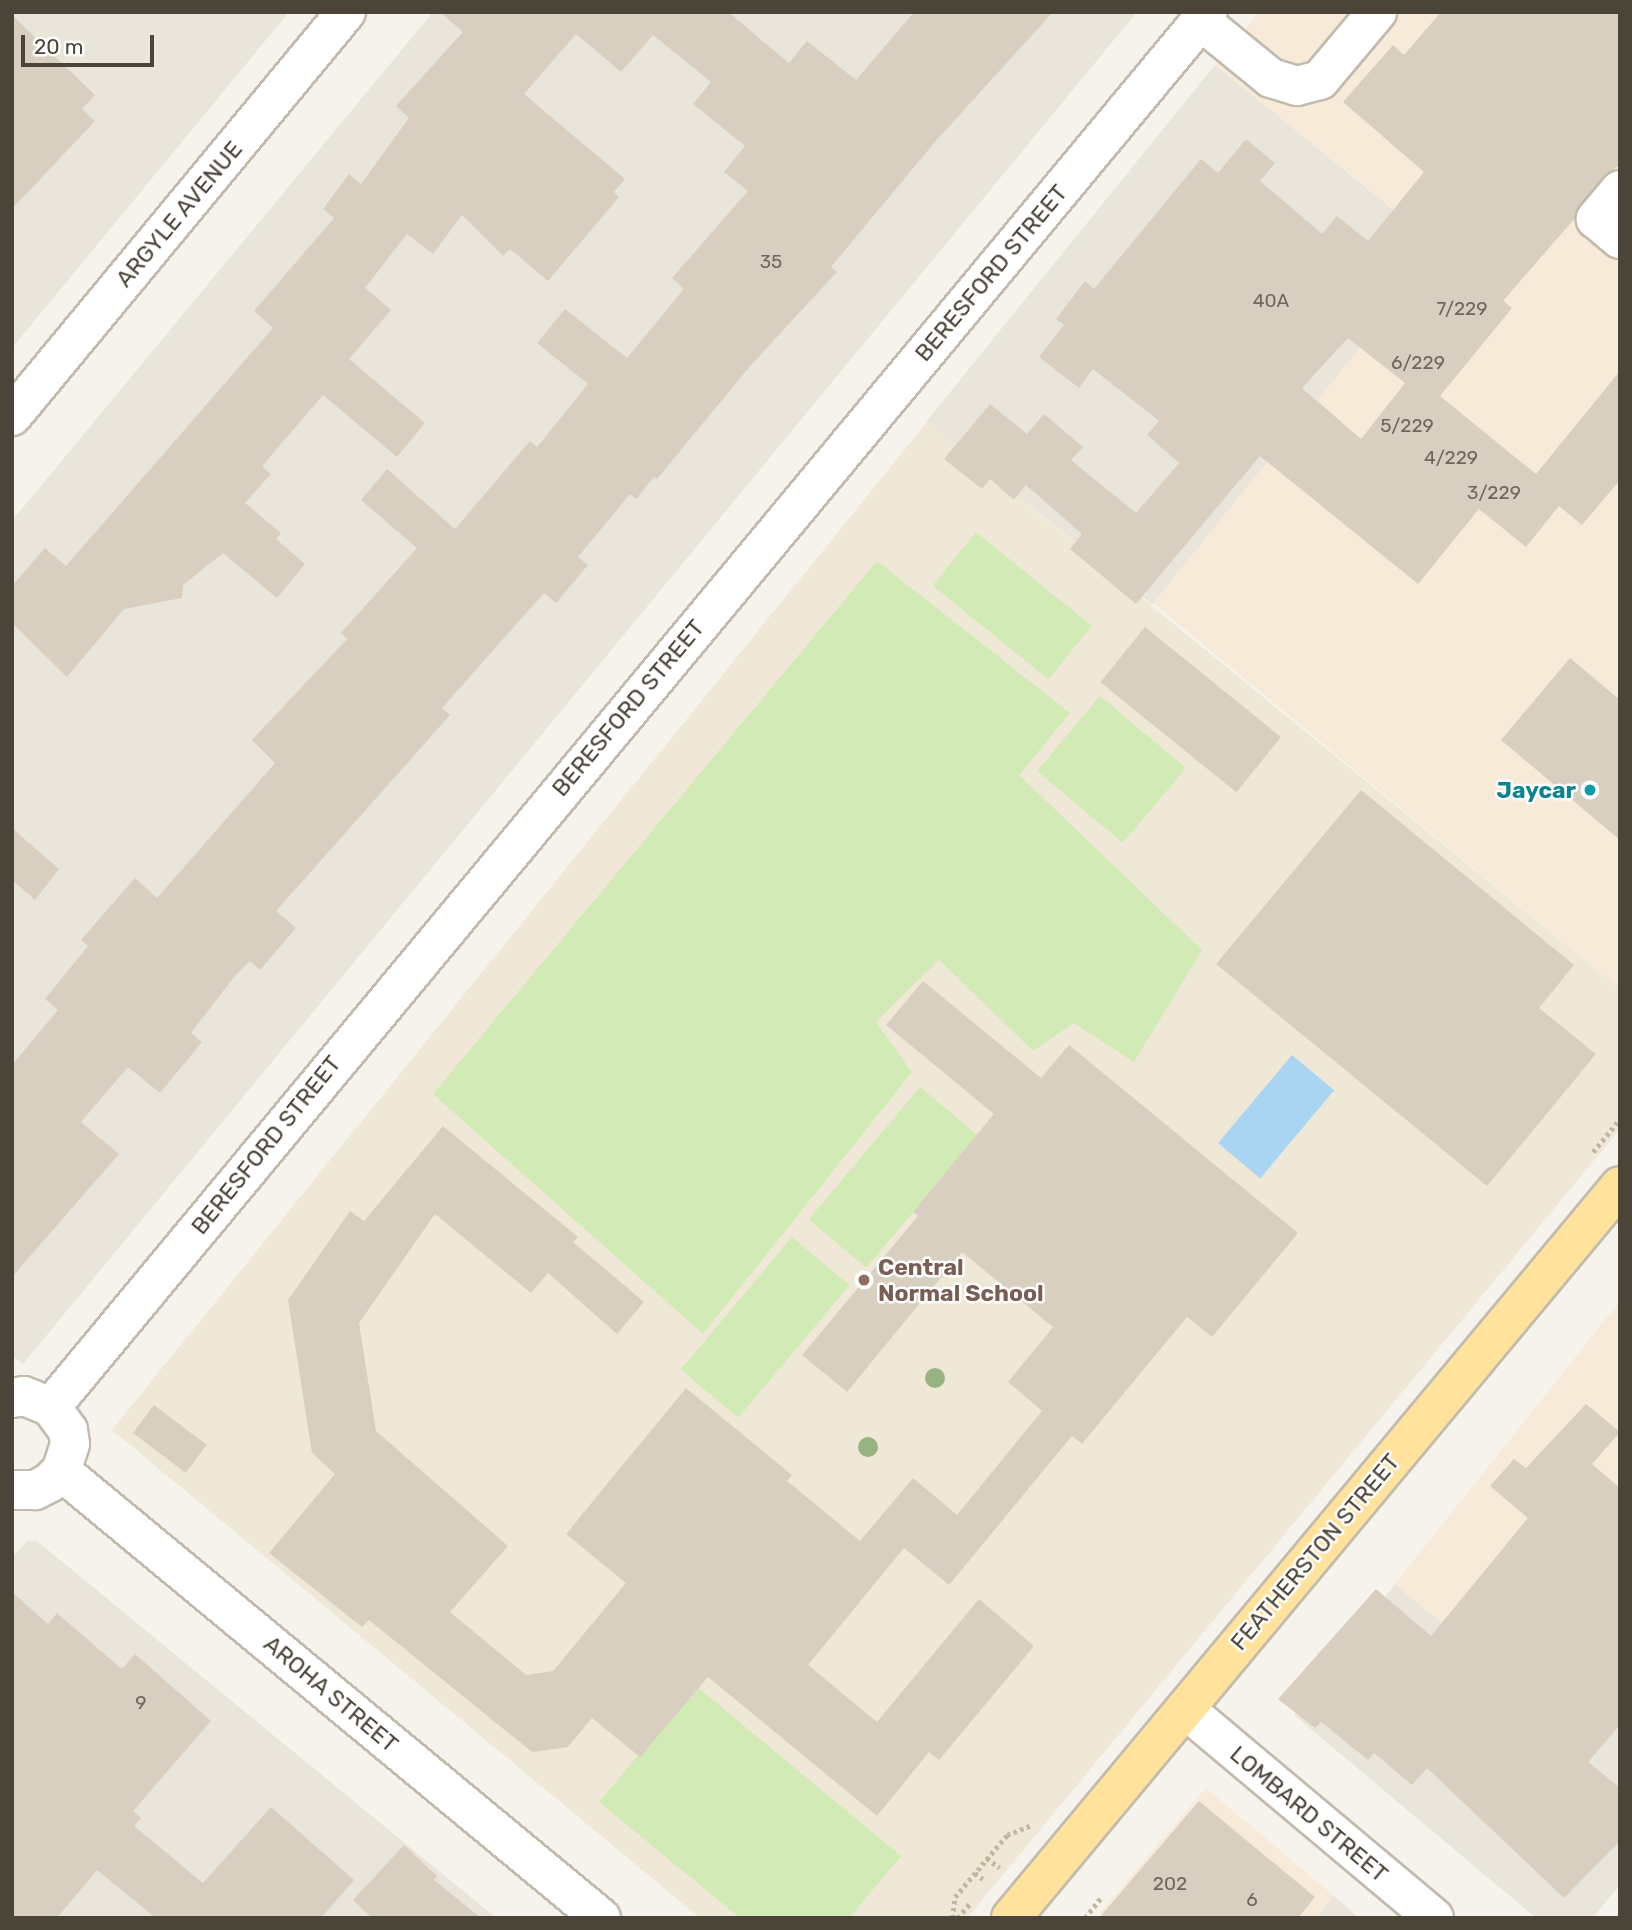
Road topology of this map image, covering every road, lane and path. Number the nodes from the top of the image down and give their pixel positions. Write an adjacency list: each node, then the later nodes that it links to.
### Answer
1 (346, 12): 6 (street, ARGYLE AVENUE)
2 (1377, 12): 3 (street)
3 (1204, 17): 9 (street, BERESFORD STREET)
4 (1620, 190): 5 (street)
5 (1620, 239)
6 (12, 416)
7 (1614, 1206): 12 (main road, FEATHERSTON STREET)
8 (12, 1398): 9 (street)
9 (51, 1406): 10 (street)
10 (61, 1471): 11 (street); 20 (street, AROHA STREET)
11 (12, 1490)
12 (1185, 1709): 21 (main road, FEATHERSTON STREET); 23 (street, LOMBARD STREET)
13 (1023, 1829): 14 (path)
14 (987, 1858): 15 (path); 16 (path)
15 (995, 1864)
16 (975, 1873): 17 (path); 19 (path)
17 (982, 1879)
18 (1102, 1896): 22 (path)
19 (952, 1917)
20 (601, 1918)
21 (1011, 1918)
22 (1085, 1918)
23 (1434, 1918)

